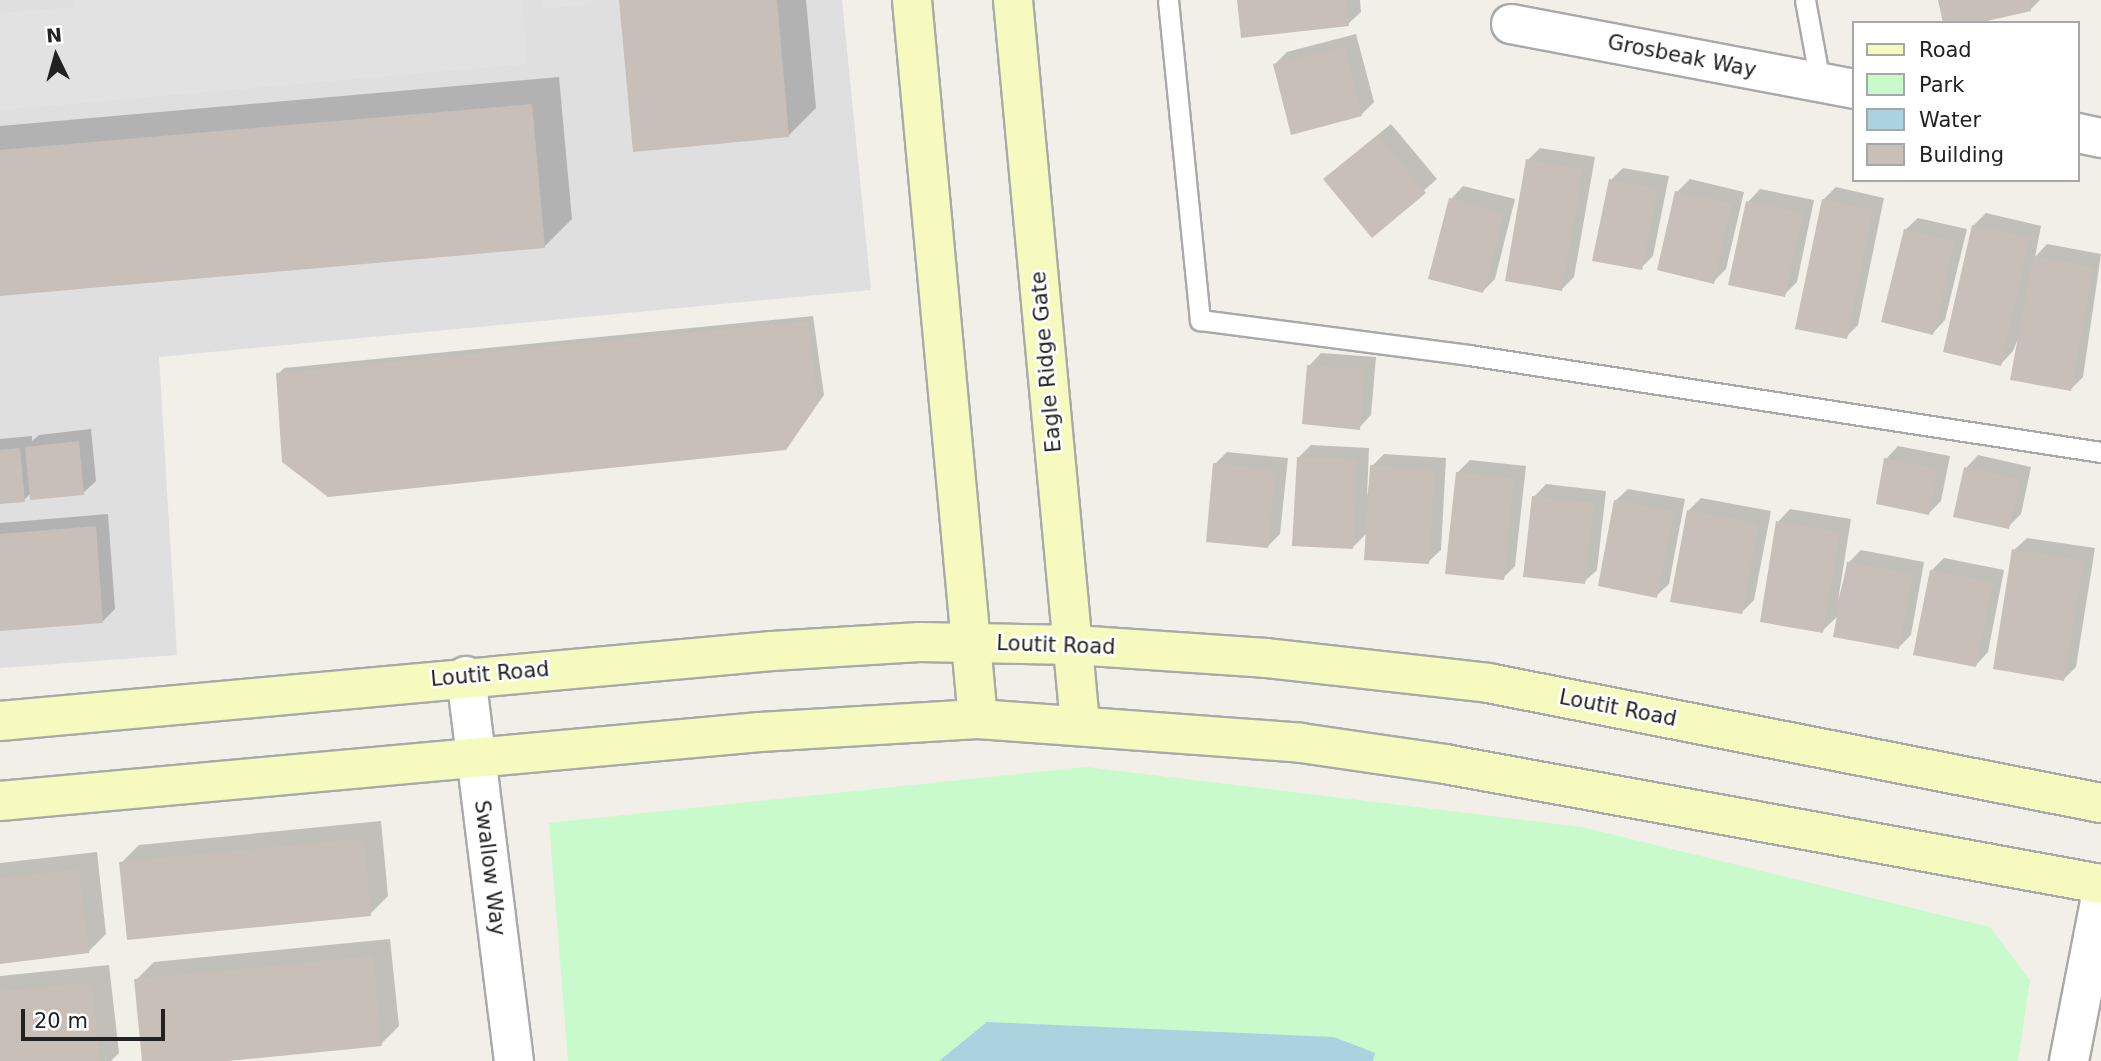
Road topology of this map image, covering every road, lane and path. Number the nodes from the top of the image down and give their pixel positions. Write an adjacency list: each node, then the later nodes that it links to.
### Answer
1 (912, 0): 10 (street)
2 (1013, 0): 11 (street, Eagle Ridge Gate)
3 (1168, 0): 9 (lane)
4 (1805, 0): 6 (lane)
5 (1511, 24): 6 (street, Grosbeak Way)
6 (1837, 86)
7 (2080, 133): 8 (street)
8 (2101, 138)
9 (2101, 452)
10 (970, 643): 11 (street, Loutit Road); 12 (street, Loutit Road); 13 (street)
11 (1075, 645): 15 (street, Eagle Ridge Gate); 18 (street, Loutit Road)
12 (466, 676): 14 (street, Loutit Road); 16 (street, Swallow Way)
13 (978, 719): 15 (street); 16 (street)
14 (0, 721)
15 (1080, 724): 19 (street)
16 (476, 755): 17 (street); 21 (street, Swallow Way)
17 (0, 801)
18 (2101, 803)
19 (2101, 884)
20 (2101, 897): 22 (street)
21 (514, 1061)
22 (2069, 1061)

